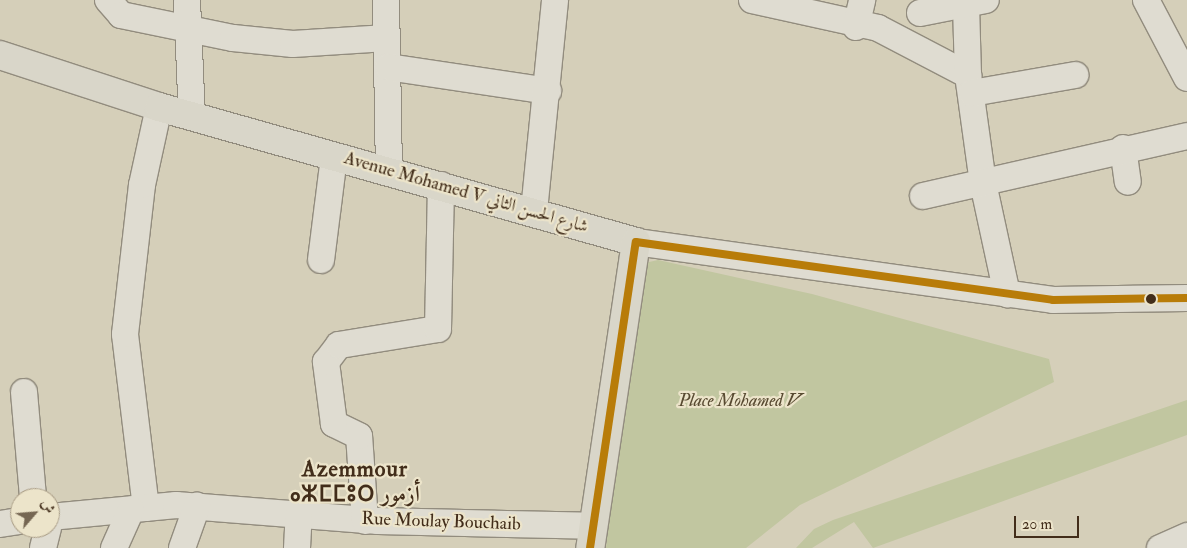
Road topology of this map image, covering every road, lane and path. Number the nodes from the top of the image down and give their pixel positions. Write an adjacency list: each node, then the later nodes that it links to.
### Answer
1 (108, 0): 11 (street)
2 (187, 0): 11 (street)
3 (386, 0): 12 (street)
4 (555, 0): 18 (street)
5 (862, 0): 10 (street)
6 (1146, 0): 16 (street)
7 (768, 2): 10 (street)
8 (976, 2): 9 (street); 17 (street)
9 (922, 7): 10 (street)
10 (867, 28): 17 (street)
11 (187, 30): 12 (street); 20 (street)
12 (387, 38): 14 (street)
13 (0, 55): 19 (main road, Avenue Mohamed V شارع الحسن الثاني)
14 (388, 68): 18 (street); 24 (street)
15 (1075, 75): 17 (street)
16 (1187, 78)
17 (970, 84): 26 (street)
18 (548, 91): 29 (street)
19 (159, 108): 20 (main road, Avenue Mohamed V شارع الحسن الثاني); 37 (street)
20 (192, 117): 23 (main road, Avenue Mohamed V شارع الحسن الثاني)
21 (1187, 136): 22 (street)
22 (1123, 148): 25 (street); 26 (street)
23 (334, 157): 24 (main road, Avenue Mohamed V شارع الحسن الثاني); 31 (street)
24 (389, 172): 27 (main road, Avenue Mohamed V شارع الحسن الثاني)
25 (1128, 182)
26 (983, 183): 28 (street); 32 (street)
27 (441, 185): 29 (main road, Avenue Mohamed V شارع الحسن الثاني); 40 (street)
28 (923, 196)
29 (534, 211): 30 (main road, Avenue Mohamed V شارع الحسن الثاني)
30 (636, 242): 32 (street); 42 (main road)
31 (321, 260)
32 (1007, 294): 33 (street)
33 (1187, 298)
34 (24, 392): 35 (street)
35 (33, 488)
36 (197, 506): 37 (street, Rue Moulay Bouchaib); 38 (street, Rue Moulay Bouchaib); 44 (street)
37 (139, 509): 39 (street, Rue Moulay Bouchaib); 43 (street)
38 (299, 515): 40 (street, Rue Moulay Bouchaib); 45 (street)
39 (60, 520)
40 (364, 521): 42 (street, Rue Moulay Bouchaib)
41 (1187, 536): 46 (street)
42 (591, 537)
43 (114, 548)
44 (182, 548)
45 (296, 548)
46 (1160, 548)

